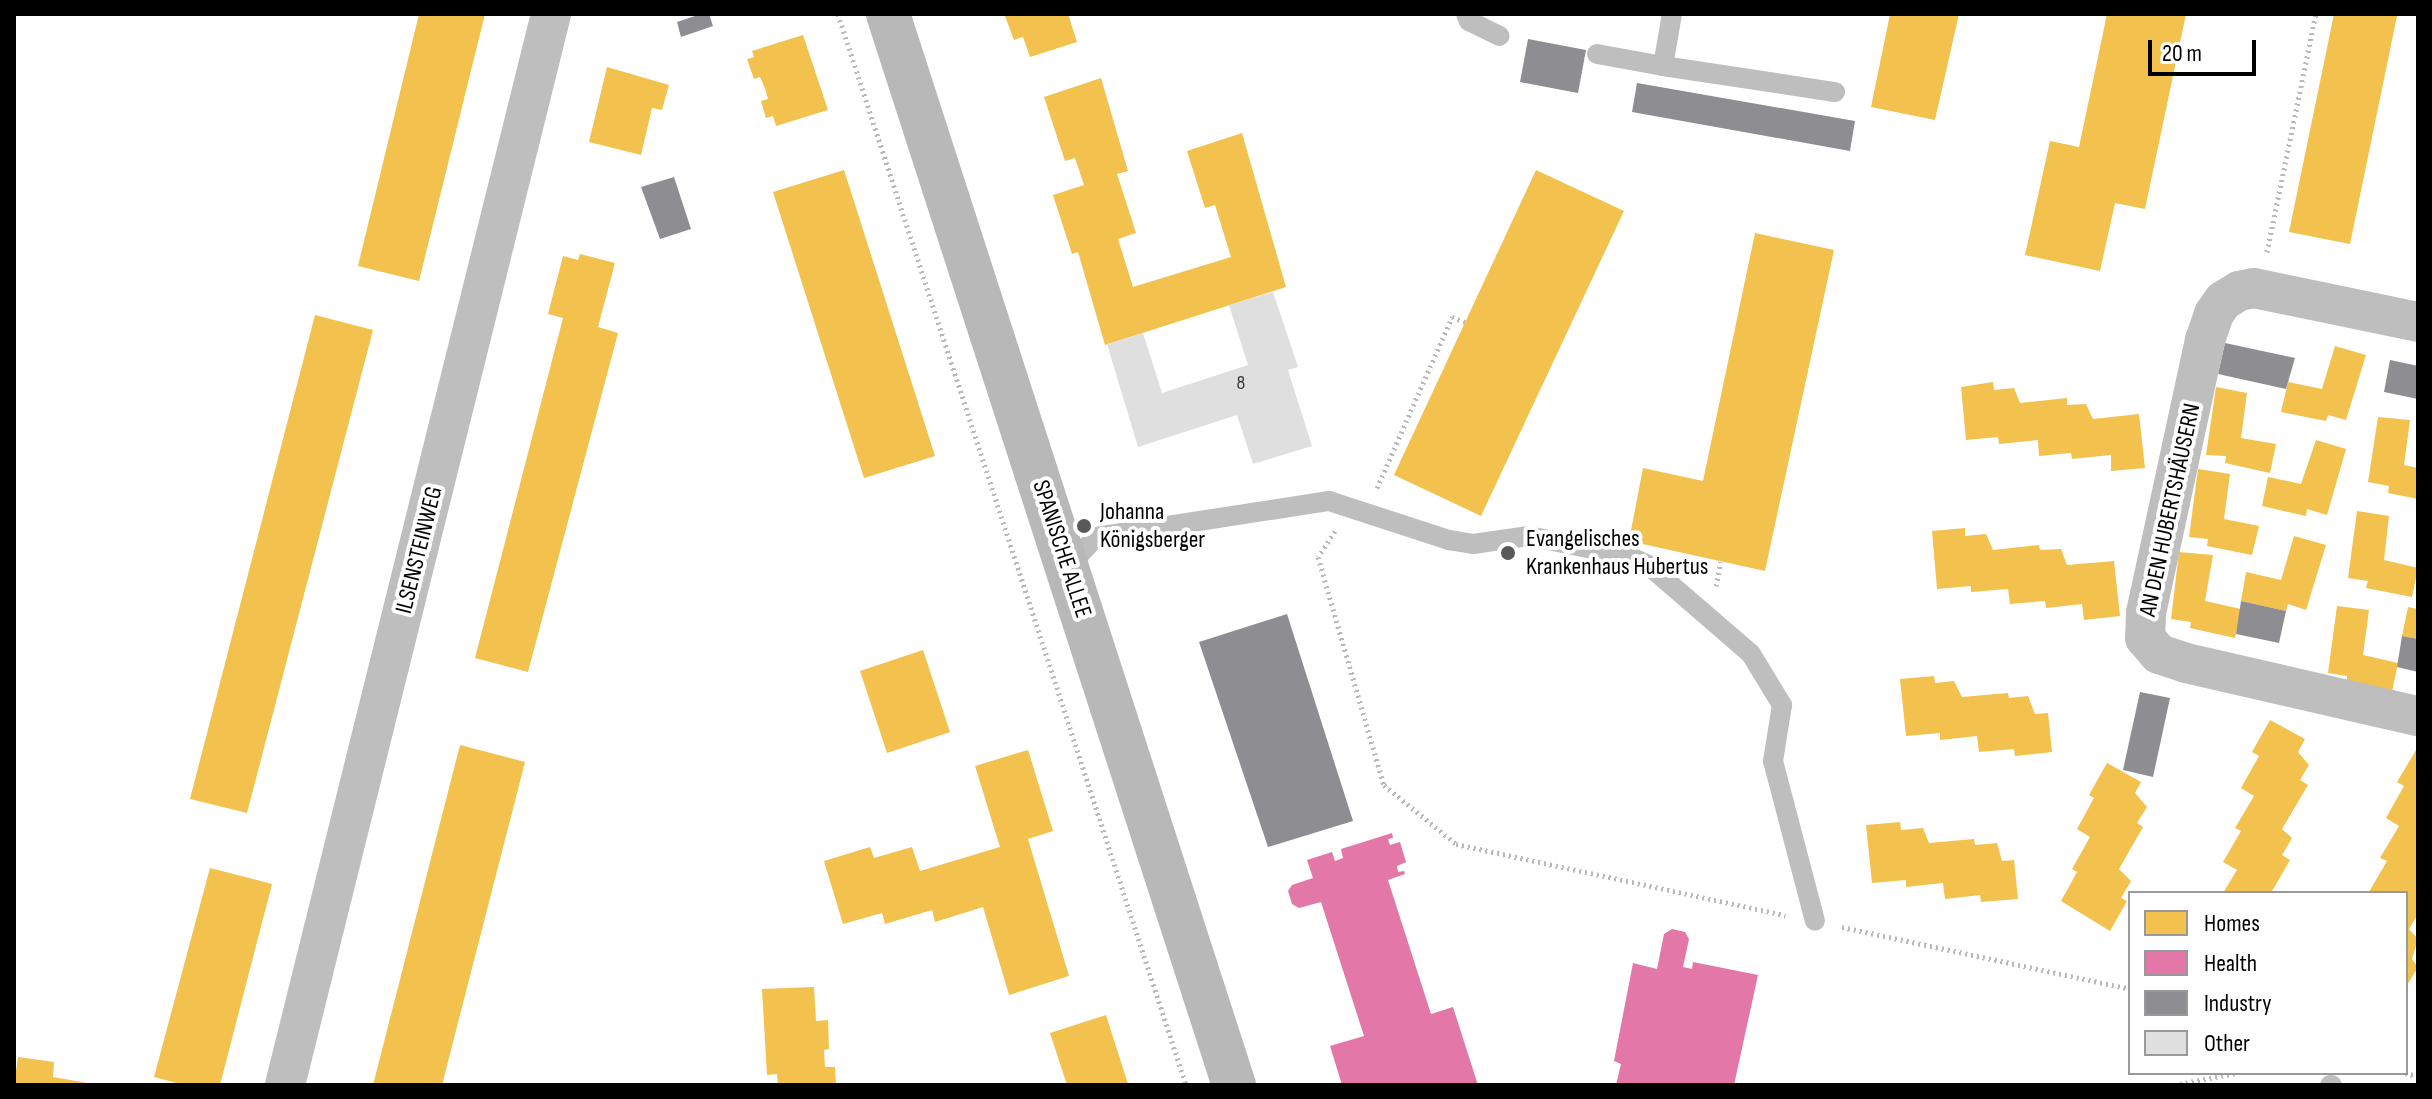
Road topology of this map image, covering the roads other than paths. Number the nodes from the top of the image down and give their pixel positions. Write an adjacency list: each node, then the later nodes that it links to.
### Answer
1 (551, 14): 13 (street, ILSENSTEINWEG)
2 (888, 14): 10 (main road, SPANISCHE ALLEE)
3 (1466, 14): 5 (lane)
4 (1672, 14): 7 (lane)
5 (1500, 36)
6 (1597, 54): 7 (lane)
7 (1663, 66): 8 (lane)
8 (1835, 92)
9 (2418, 322): 11 (street, AN DEN HUBERTSHÄUSERN)
10 (1068, 567): 12 (lane); 14 (main road, SPANISCHE ALLEE)
11 (2418, 716)
12 (1815, 921)
13 (285, 1085)
14 (1234, 1085)

